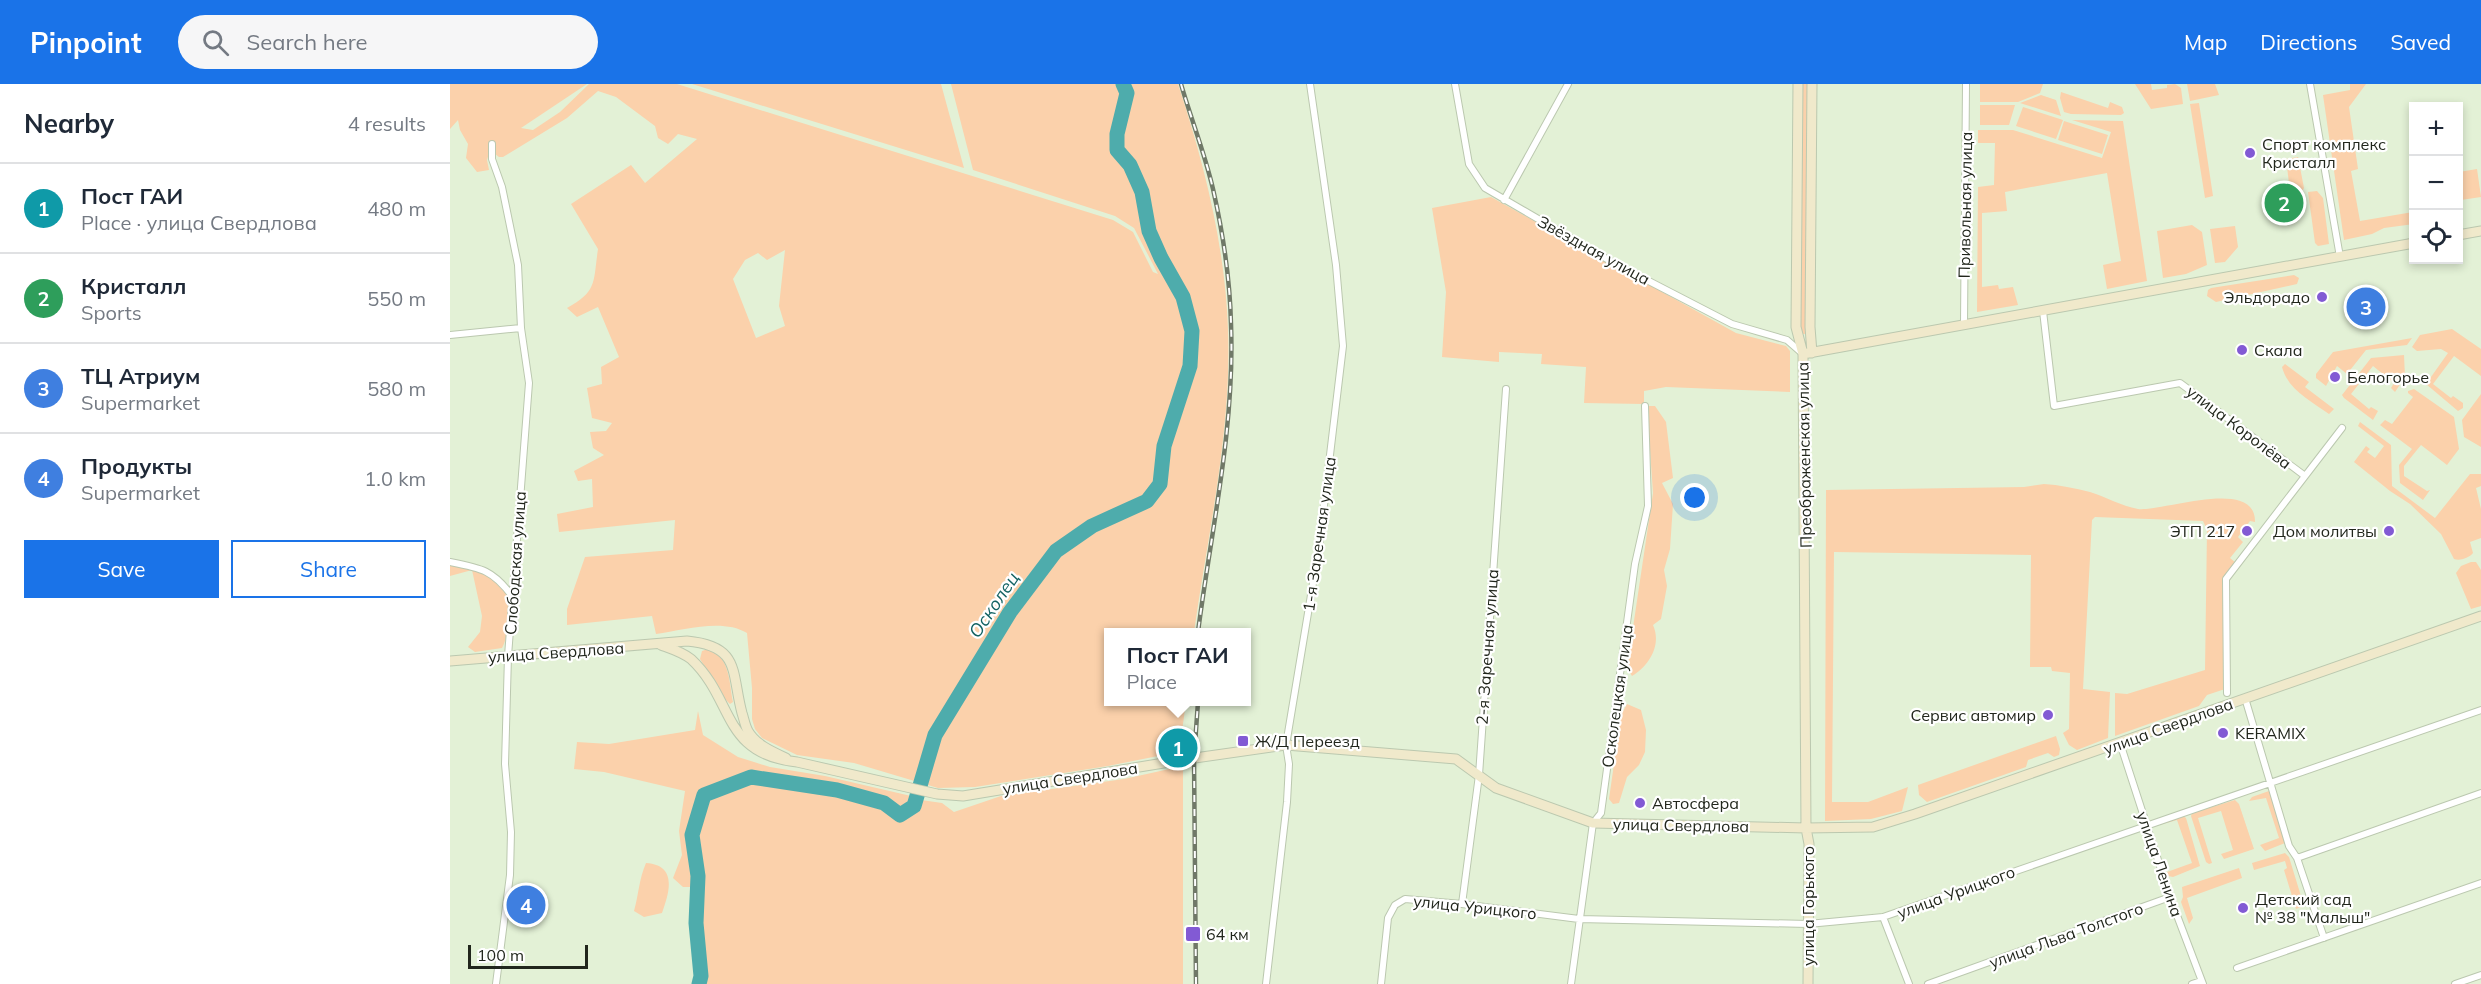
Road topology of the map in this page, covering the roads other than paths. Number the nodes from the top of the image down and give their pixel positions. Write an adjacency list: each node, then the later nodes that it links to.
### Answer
1 (1310, 84): 33 (street, 1-я Заречная улица)
2 (1455, 84): 9 (street, Звёздная улица)
3 (1568, 84): 9 (street)
4 (1798, 84): 18 (main road, Преображенская улица)
5 (1812, 84): 18 (main road, Преображенская улица)
6 (1966, 84): 15 (street, Привольная улица)
7 (2310, 84): 13 (street)
8 (492, 144): 16 (street, Слободская улица)
9 (1504, 200): 18 (street, Звёздная улица)
10 (2481, 231): 11 (main road)
11 (2463, 234)
12 (2409, 244): 13 (main road)
13 (2340, 257): 14 (main road)
14 (2043, 311): 15 (main road); 22 (street, улица Королёва)
15 (1964, 325): 18 (main road)
16 (521, 328): 17 (street); 24 (street, Слободская улица)
17 (450, 334)
18 (1808, 353): 40 (main road, Преображенская улица)
19 (1506, 389): 35 (street, 2-я Заречная улица)
20 (1645, 406): 38 (street, Осколецкая улица)
21 (2342, 428): 22 (street, улица Свердлова)
22 (2305, 476): 29 (street, улица Свердлова)
23 (450, 562): 24 (street)
24 (513, 597): 27 (street, Слободская улица)
25 (2481, 616): 30 (main road, улица Свердлова)
26 (661, 645): 27 (main road, улица Свердлова); 34 (main road, улица Свердлова); 34 (main road, улица Свердлова)
27 (508, 656): 28 (main road, улица Свердлова); 52 (street, Слободская улица)
28 (450, 661)
29 (2227, 693)
30 (2245, 698): 32 (main road, улица Свердлова); 36 (street)
31 (2481, 710): 36 (street, улица Урицкого)
32 (2120, 743): 39 (street, улица Ленина); 40 (main road, улица Свердлова)
33 (1286, 745): 34 (main road, улица Свердлова); 35 (main road, улица Свердлова); 53 (street, 1-я Заречная улица)
34 (797, 762)
35 (1479, 775): 38 (main road, улица Свердлова); 44 (street, 2-я Заречная улица)
36 (2271, 784): 39 (street, улица Урицкого); 41 (street)
37 (2481, 793): 41 (street)
38 (1593, 823): 40 (main road, улица Свердлова); 46 (street, Осколецкая улица)
39 (2146, 825): 43 (street, улица Ленина); 45 (street, улица Урицкого)
40 (1806, 828): 47 (main road, улица Горького)
41 (2297, 858): 48 (street)
42 (2481, 883): 48 (street)
43 (2170, 897): 51 (street, улица Ленина); 58 (street, улица Льва Толстого)
44 (1462, 904): 46 (street, улица Урицкого); 54 (street, улица Урицкого)
45 (1883, 917): 47 (street, улица Урицкого); 57 (street)
46 (1579, 919): 47 (street, улица Урицкого); 55 (street, Осколецкая улица)
47 (1808, 924): 56 (main road, улица Горького)
48 (2324, 938): 49 (street)
49 (2237, 968)
50 (2481, 975): 60 (street)
51 (2202, 982): 59 (street)
52 (496, 984)
53 (1266, 984)
54 (1381, 984)
55 (1571, 984)
56 (1808, 984)
57 (1909, 984)
58 (1928, 984)
59 (2192, 984)
60 (2455, 984)

